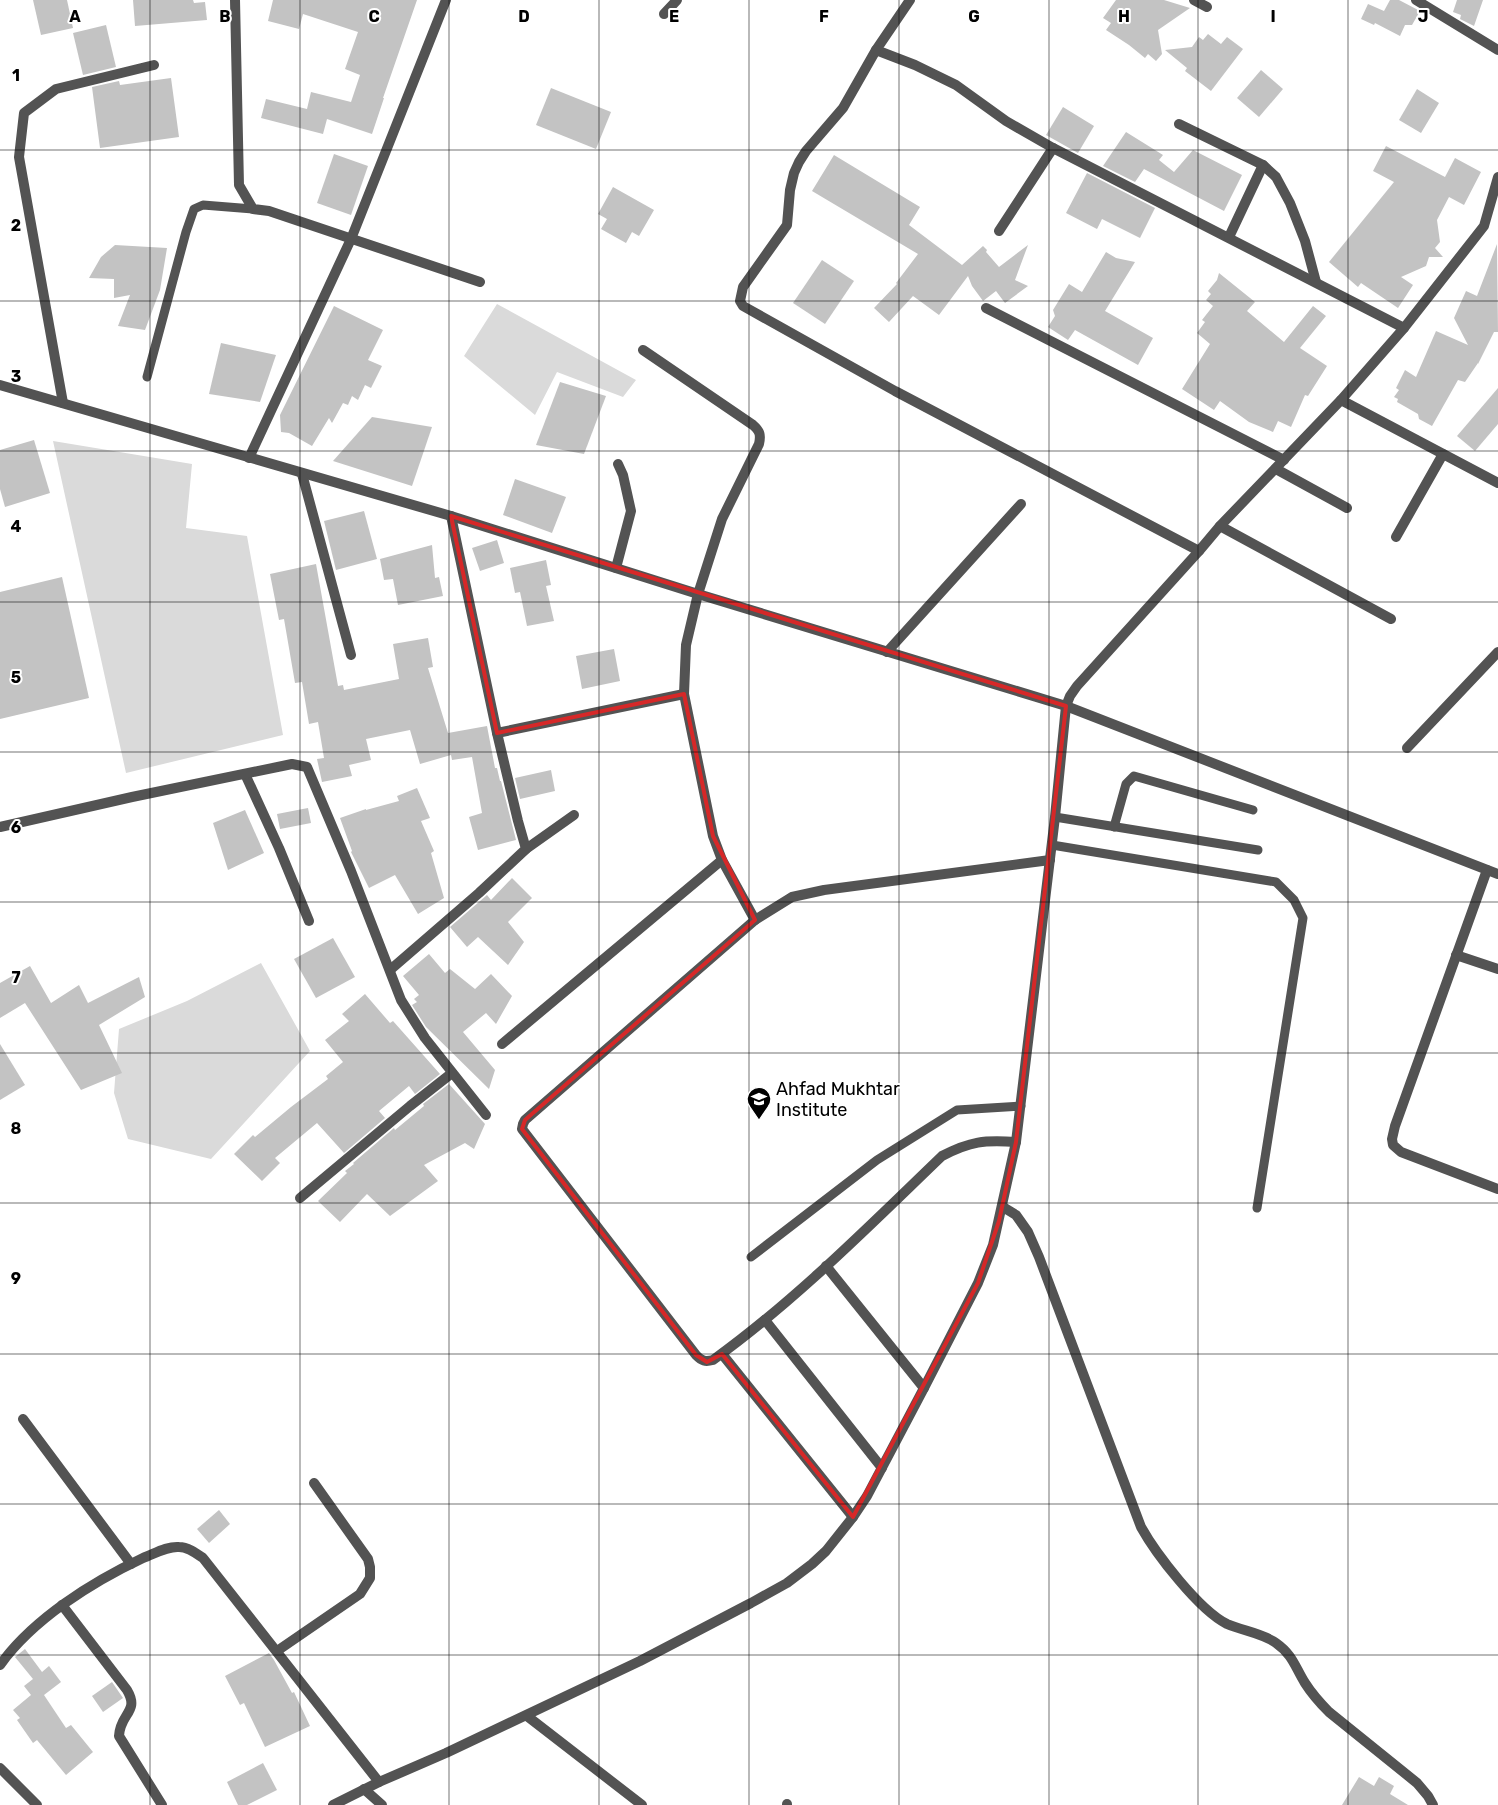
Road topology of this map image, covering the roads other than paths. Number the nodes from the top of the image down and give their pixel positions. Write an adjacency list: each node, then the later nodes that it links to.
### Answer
1 (235, 0): 16 (street)
2 (446, 0): 19 (street)
3 (677, 0): 8 (street)
4 (910, 0): 9 (street)
5 (1194, 0): 7 (street)
6 (1416, 0): 10 (street)
7 (1207, 7)
8 (664, 14)
9 (876, 50): 13 (street); 41 (street)
10 (1498, 50)
11 (154, 65): 28 (street)
12 (1179, 124): 14 (street)
13 (1053, 148): 17 (street); 18 (street)
14 (1264, 164): 18 (street); 21 (street)
15 (1498, 177): 23 (street)
16 (253, 209): 19 (street); 25 (lane)
17 (999, 231)
18 (1229, 237): 21 (street)
19 (351, 239): 20 (street); 30 (street)
20 (480, 282)
21 (1316, 282): 23 (street)
22 (986, 308): 31 (street)
23 (1404, 328): 27 (street)
24 (643, 350): 43 (street)
25 (148, 378)
26 (0, 385): 28 (street)
27 (1341, 400): 29 (street); 31 (street)
28 (63, 403): 30 (street)
29 (1443, 454): 35 (street); 40 (street)
30 (249, 458): 34 (street)
31 (1284, 460): 33 (street)
32 (618, 464): 42 (street)
33 (1276, 469): 37 (street); 39 (street)
34 (302, 474): 38 (street); 46 (street)
35 (1498, 483)
36 (1021, 504): 45 (street)
37 (1347, 508)
38 (451, 516): 42 (street); 50 (street)
39 (1220, 526): 41 (street); 44 (street)
40 (1396, 537)
41 (1200, 551): 49 (street)
42 (616, 568): 43 (street)
43 (698, 594): 45 (street); 48 (street)
44 (1391, 619)
45 (887, 652): 49 (street)
46 (350, 655)
47 (1497, 656): 51 (street)
48 (684, 694): 50 (street); 61 (street)
49 (1066, 706): 55 (street); 63 (street)
50 (497, 733): 59 (street)
51 (1407, 748)
52 (246, 774): 56 (street); 66 (street); 69 (street)
53 (1253, 810): 57 (lane)
54 (574, 815): 59 (street)
55 (1055, 817): 57 (lane); 58 (street)
56 (0, 827)
57 (1114, 827): 60 (lane)
58 (1052, 845): 62 (street); 78 (lane)
59 (526, 849): 69 (street)
60 (1258, 850)
61 (722, 860): 65 (street); 70 (street)
62 (1050, 860): 65 (street); 72 (street)
63 (1487, 870): 64 (street); 67 (street)
64 (1498, 874)
65 (755, 920): 82 (street)
66 (309, 921)
67 (1456, 955): 68 (street); 75 (street)
68 (1498, 969)
69 (390, 970): 71 (street)
70 (502, 1044)
71 (452, 1073): 73 (street); 76 (street)
72 (1021, 1106): 74 (street); 79 (lane)
73 (486, 1115)
74 (1016, 1142): 77 (street); 80 (street)
75 (1498, 1188)
76 (300, 1198)
77 (1003, 1207): 83 (street); 101 (street)
78 (1257, 1208)
79 (751, 1257)
80 (826, 1266): 81 (street); 83 (street)
81 (765, 1320): 82 (street); 85 (street)
82 (722, 1354): 87 (street)
83 (924, 1388): 85 (street)
84 (23, 1419): 88 (street)
85 (882, 1468): 87 (street)
86 (314, 1483): 90 (street)
87 (853, 1517): 92 (street)
88 (131, 1564): 89 (street); 90 (street)
89 (62, 1605): 91 (street); 97 (street)
90 (277, 1651): 94 (street)
91 (0, 1665)
92 (527, 1716): 94 (street); 100 (street)
93 (0, 1768): 96 (street)
94 (379, 1782): 95 (street)
95 (364, 1789): 98 (street); 99 (street)
96 (37, 1805)
97 (162, 1805)
98 (333, 1805)
99 (382, 1805)
100 (642, 1805)
101 (1433, 1805)

